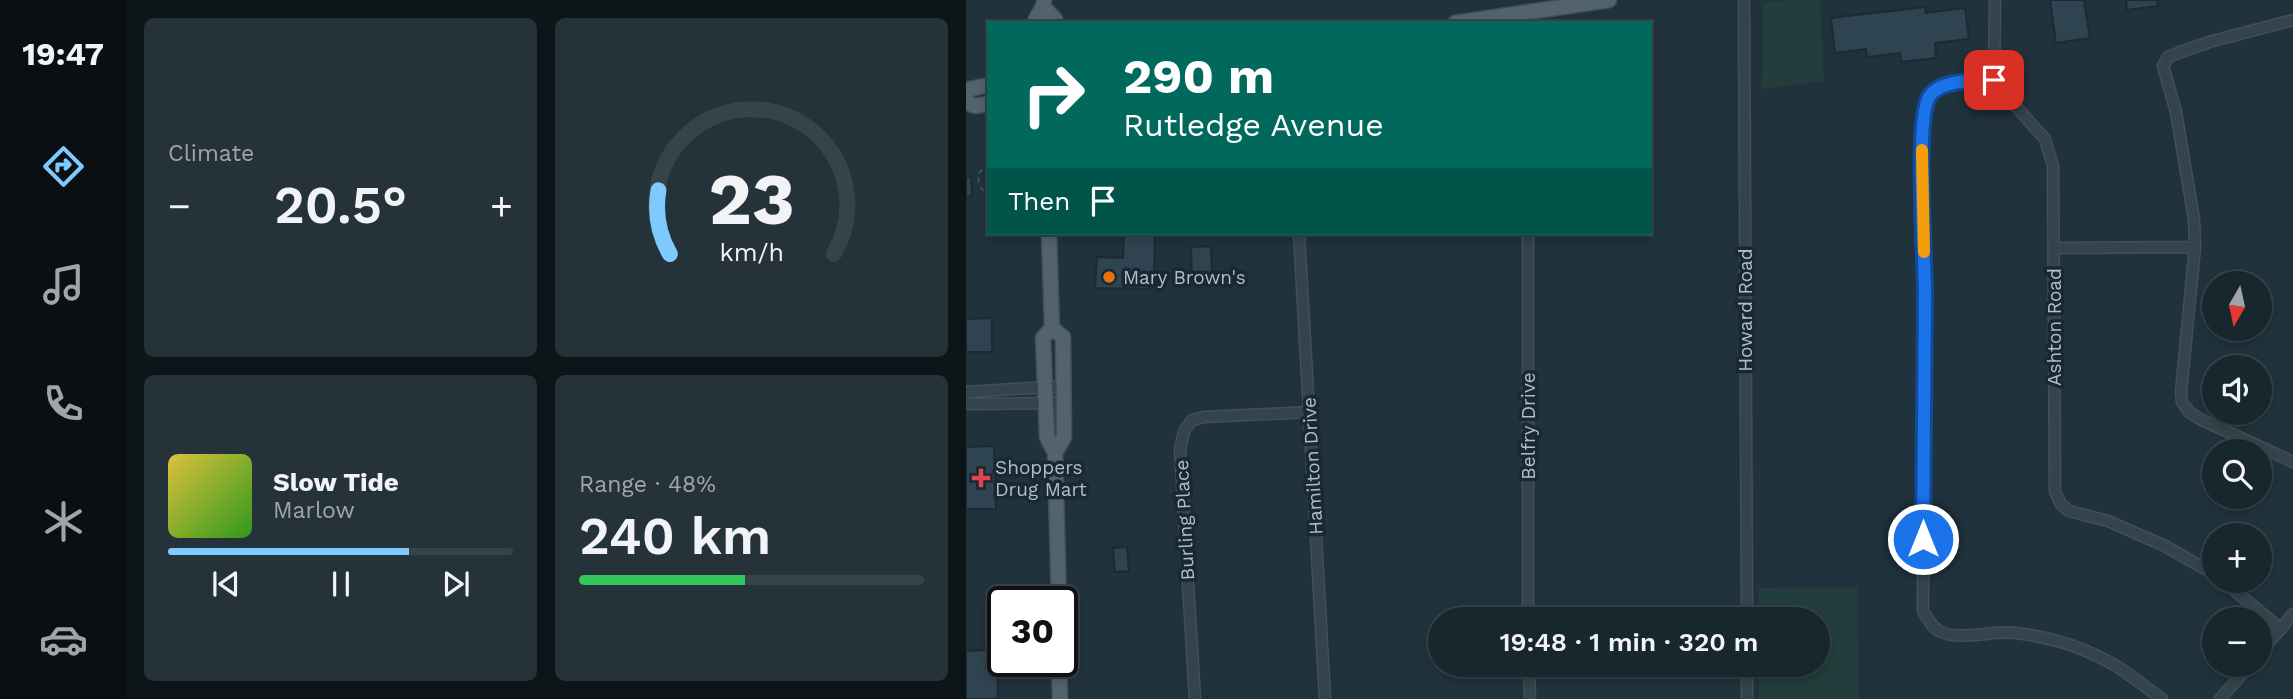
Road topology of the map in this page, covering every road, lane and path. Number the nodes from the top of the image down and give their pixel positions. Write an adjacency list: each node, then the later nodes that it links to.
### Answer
1 (1609, 0): 5 (main road)
2 (1744, 0): 36 (street, Howard Road)
3 (1995, 0): 10 (street)
4 (1044, 4): 7 (main road); 8 (main road)
5 (1528, 17): 9 (main road)
6 (2293, 20): 20 (street)
7 (1035, 21)
8 (1055, 21)
9 (1479, 21)
10 (1994, 80): 21 (street, Ashton Road); 49 (street)
11 (987, 86): 12 (main road)
12 (966, 93)
13 (966, 102): 14 (main road)
14 (987, 104)
15 (987, 164): 16 (path)
16 (987, 194)
17 (1049, 235): 22 (main road)
18 (1299, 235): 29 (street, Hamilton Drive)
19 (1528, 235): 35 (street, Belfry Drive)
20 (2195, 247): 21 (street); 31 (street)
21 (2054, 248): 32 (street, Ashton Road)
22 (1052, 328): 23 (main road); 24 (main road)
23 (1064, 386): 24 (street); 26 (main road)
24 (1046, 387): 25 (street); 28 (main road)
25 (966, 392)
26 (1064, 402): 28 (street); 30 (main road)
27 (966, 403): 28 (street)
28 (1046, 403): 30 (main road)
29 (1310, 412): 45 (street, Burling Place); 46 (street, Hamilton Drive)
30 (1055, 453): 33 (main road)
31 (2293, 462)
32 (2202, 567)
33 (1059, 586)
34 (2238, 593): 38 (street)
35 (1528, 607)
36 (1747, 607)
37 (2293, 614): 38 (street)
38 (2281, 629): 39 (street)
39 (2272, 639)
40 (1059, 677): 44 (main road)
41 (1529, 677): 47 (street)
42 (1747, 677): 48 (street)
43 (2239, 677): 50 (street)
44 (1060, 699)
45 (1195, 699)
46 (1325, 699)
47 (1530, 699)
48 (1747, 699)
49 (2162, 699)
50 (2220, 699)

